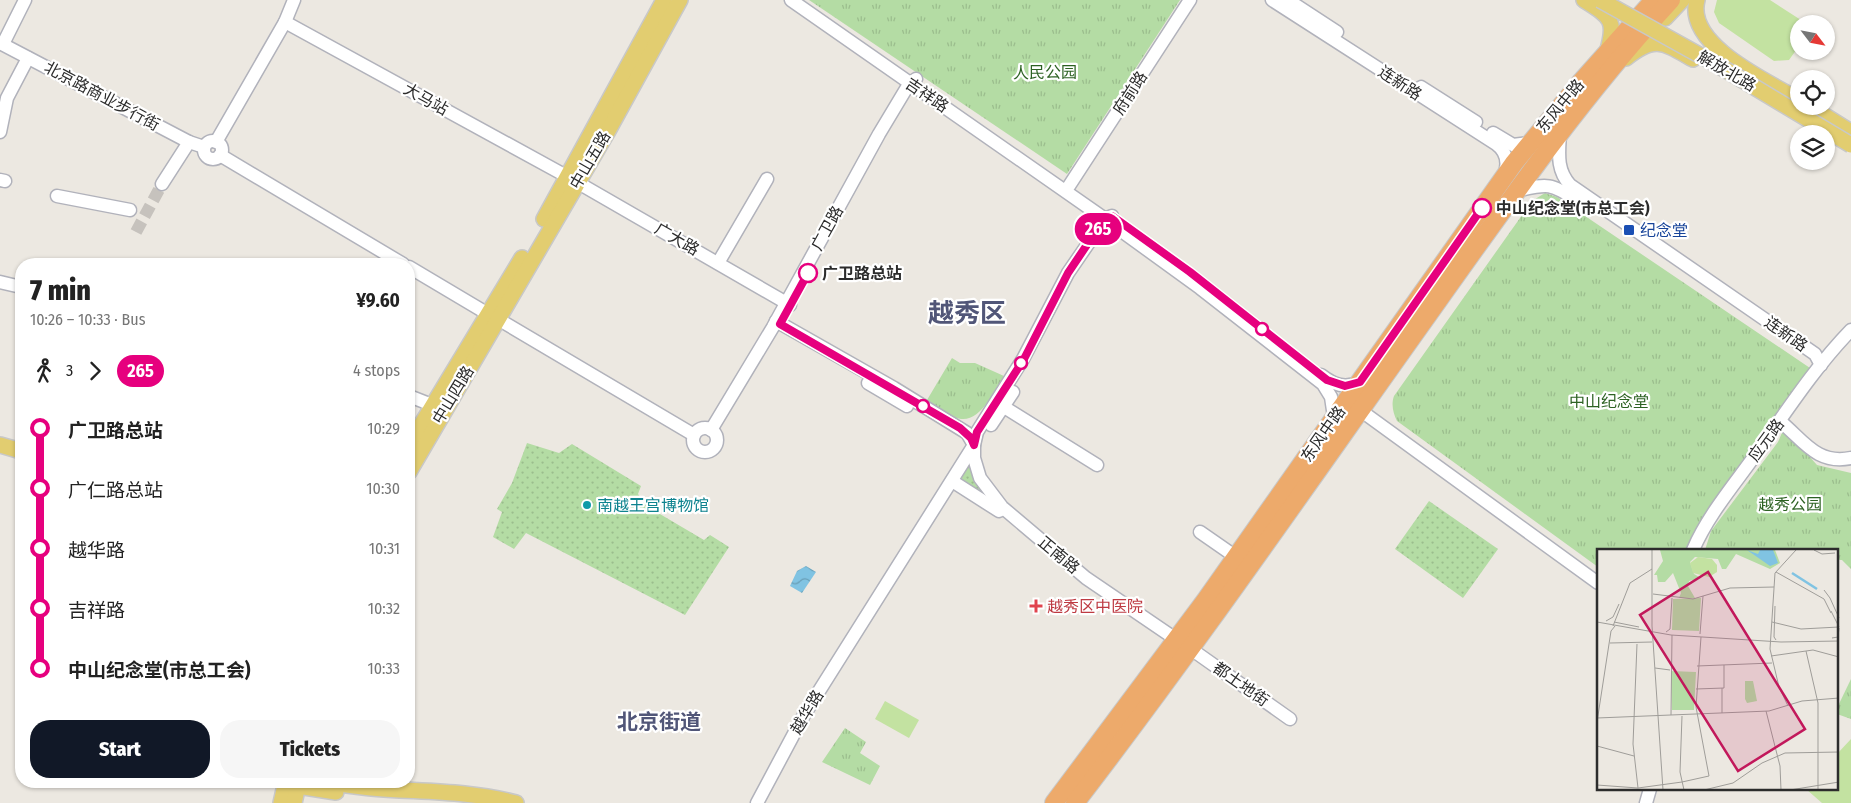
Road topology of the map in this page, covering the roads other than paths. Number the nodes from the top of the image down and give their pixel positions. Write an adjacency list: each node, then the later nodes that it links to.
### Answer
1 (25, 0): 19 (street)
2 (294, 0): 18 (street)
3 (664, 0): 38 (main road, 中山五路)
4 (680, 0): 38 (main road, 中山五路)
5 (791, 0): 24 (street, 吉祥路)
6 (805, 0): 24 (street, 吉祥路)
7 (1190, 0): 42 (street, 府前路)
8 (1272, 0): 41 (street, 连新路)
9 (1288, 0): 33 (street, 连新路)
10 (1584, 0): 22 (main road)
11 (1600, 0): 36 (main road, 解放北路, bridge)
12 (1611, 0): 31 (main road, 解放北路, bridge)
13 (1648, 0): 22 (main road)
14 (1654, 0): 22 (highway, 东风中路)
15 (1671, 0): 22 (highway)
16 (1682, 0): 22 (main road)
17 (1697, 0): 20 (main road, 解放北路)
18 (285, 22): 35 (street); 38 (street, 大马站)
19 (1, 43): 21 (street, 北京路商业步行街)
20 (1721, 53): 23 (street); 25 (main road, 解放北路)
21 (28, 58): 28 (street); 32 (street, 北京路商业步行街)
22 (1609, 61): 23 (main road, 解放北路); 30 (highway, 东风中路); 33 (highway, 东风中路)
23 (1705, 66): 27 (main road, 解放北路)
24 (913, 83): 42 (street, 吉祥路); 45 (street, 吉祥路); 51 (street, 广卫路)
25 (1790, 95)
26 (1824, 115): 29 (main road)
27 (1804, 125)
28 (0, 132)
29 (1851, 132)
30 (1560, 133): 41 (highway, 东风中路); 56 (street, 连新路)
31 (1851, 140)
32 (189, 142): 35 (street, 北京路商业步行街); 40 (street)
33 (1529, 143): 41 (highway, 东风中路)
34 (1835, 144): 37 (main road)
35 (210, 145): 46 (street, 北京路商业步行街)
36 (1851, 145)
37 (1851, 154)
38 (573, 179): 47 (street, 广大路); 52 (main road, 中山五路)
39 (767, 179): 47 (street)
40 (162, 184)
41 (1509, 185): 56 (street, 连新路); 57 (highway, 东风中路); 61 (highway, 东风中路)
42 (1070, 186): 45 (street, 吉祥路)
43 (57, 196): 44 (street)
44 (130, 210)
45 (1109, 219): 57 (street, 吉祥路); 60 (street, 越华路); 62 (street, 吉祥路); 68 (street, 越华路)
46 (393, 258)
47 (718, 263): 51 (street, 广大路)
48 (415, 270): 52 (street)
49 (0, 282): 50 (street)
50 (15, 286)
51 (788, 304): 53 (street, 广卫路)
52 (493, 316): 59 (main road, 中山四路); 66 (street); 73 (main road, 中山四路)
53 (777, 325): 64 (street, 广卫路); 68 (street)
54 (1851, 330): 56 (street)
55 (1851, 339): 56 (street, 应元路)
56 (1821, 365): 63 (street, 应元路)
57 (1360, 382): 62 (highway, 东风中路)
58 (415, 398): 59 (street)
59 (432, 405): 65 (main road, 中山四路)
60 (1004, 407): 68 (street, 越华路); 74 (street)
61 (1360, 410): 80 (street); 81 (highway, 东风中路)
62 (1334, 417): 79 (highway, 东风中路)
63 (1780, 421): 72 (street); 78 (street, 应元路)
64 (712, 430): 66 (street); 66 (street)
65 (415, 435)
66 (694, 436)
67 (0, 445): 69 (main road)
68 (974, 445): 75 (street, 越华路); 76 (street, 正南路)
69 (15, 449)
70 (0, 454): 71 (main road)
71 (15, 458)
72 (1851, 458)
73 (415, 461)
74 (1097, 465)
75 (952, 480): 76 (street); 92 (street, 越华路)
76 (1029, 530): 81 (street, 正南路)
77 (1200, 532): 79 (street)
78 (1694, 549)
79 (1236, 557): 81 (highway, 东风中路)
80 (1597, 582)
81 (1184, 644): 82 (street, 都土地街); 93 (highway, 东风中路); 94 (highway, 东风中路)
82 (1290, 719)
83 (290, 788): 88 (main road)
84 (293, 788): 89 (main road)
85 (323, 788): 90 (main road)
86 (366, 788): 91 (main road)
87 (1650, 790): 95 (street)
88 (281, 803)
89 (294, 803)
90 (476, 803)
91 (516, 803)
92 (758, 803)
93 (1054, 803)
94 (1075, 803)
95 (1646, 803)

